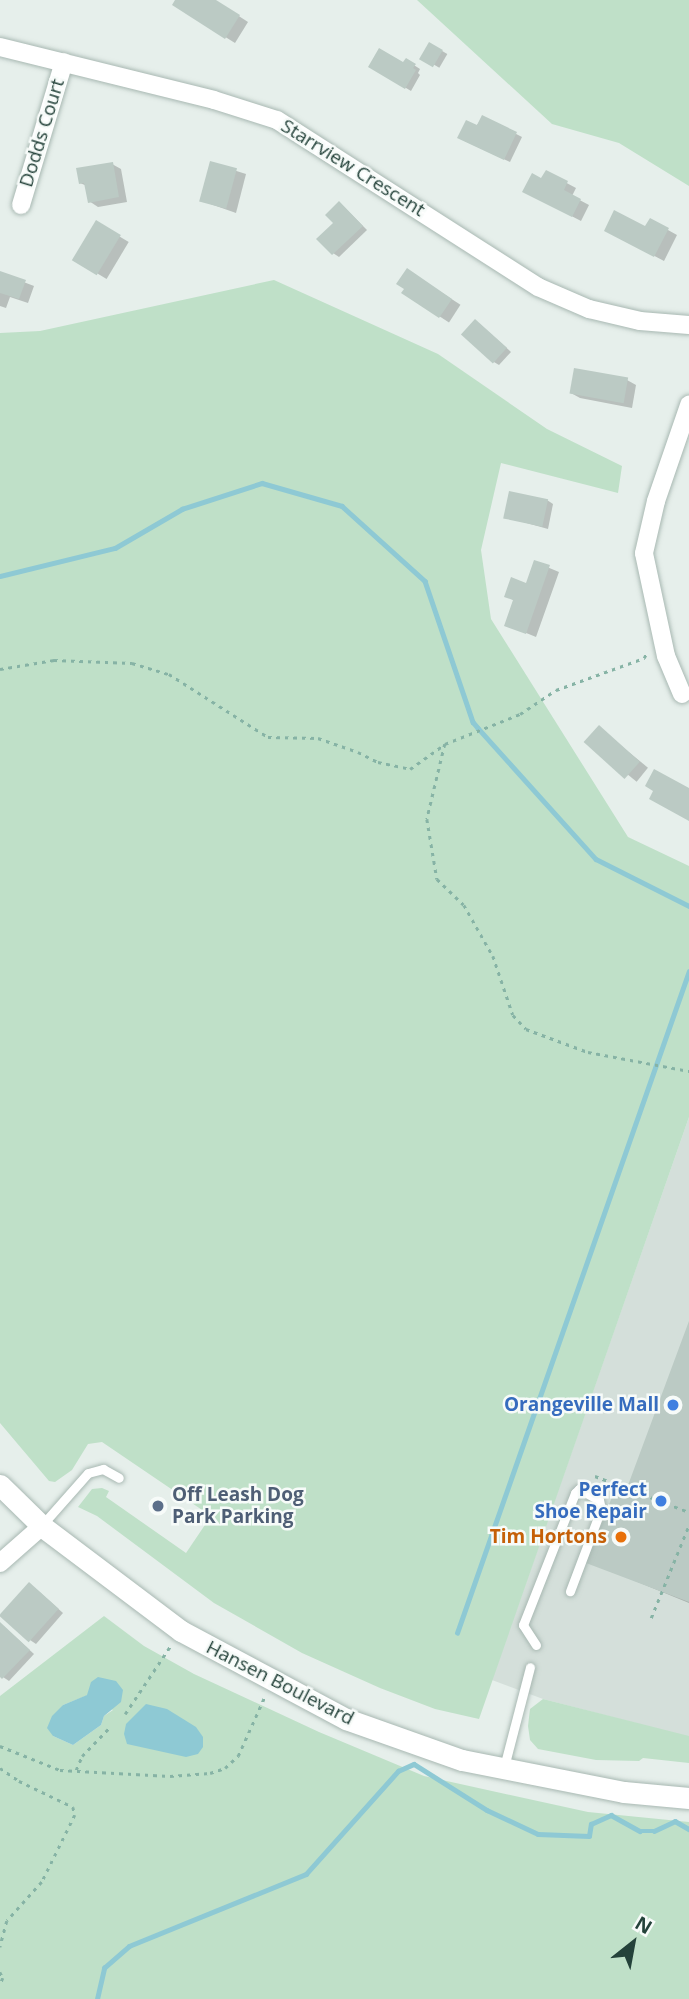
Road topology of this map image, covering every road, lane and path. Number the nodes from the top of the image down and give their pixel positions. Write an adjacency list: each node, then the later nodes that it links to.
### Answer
1 (0, 47): 2 (street, Starrview Crescent)
2 (64, 62): 3 (street, Dodds Court); 4 (street, Starrview Crescent)
3 (21, 205)
4 (689, 326)
5 (689, 405): 8 (street)
6 (644, 659): 9 (path)
7 (0, 669): 9 (path)
8 (681, 695)
9 (445, 744): 10 (path)
10 (689, 1071)
11 (595, 1476): 14 (path)
12 (119, 1478): 16 (lane)
13 (0, 1485): 16 (street, Hansen Boulevard)
14 (689, 1511)
15 (689, 1525): 19 (path)
16 (42, 1526): 17 (street); 20 (street, Hansen Boulevard)
17 (0, 1563)
18 (570, 1591): 21 (lane)
19 (651, 1618)
20 (181, 1631): 23 (street, Hansen Boulevard); 24 (path)
21 (536, 1645)
22 (530, 1667): 28 (lane)
23 (275, 1681): 28 (street, Hansen Boulevard); 29 (path)
24 (125, 1714)
25 (110, 1727): 29 (path)
26 (0, 1746): 29 (path)
27 (0, 1768): 31 (path)
28 (504, 1768): 30 (street, Hansen Boulevard)
29 (76, 1771)
30 (689, 1798)
31 (0, 1947)
32 (0, 1972): 33 (path)
33 (0, 1985)

